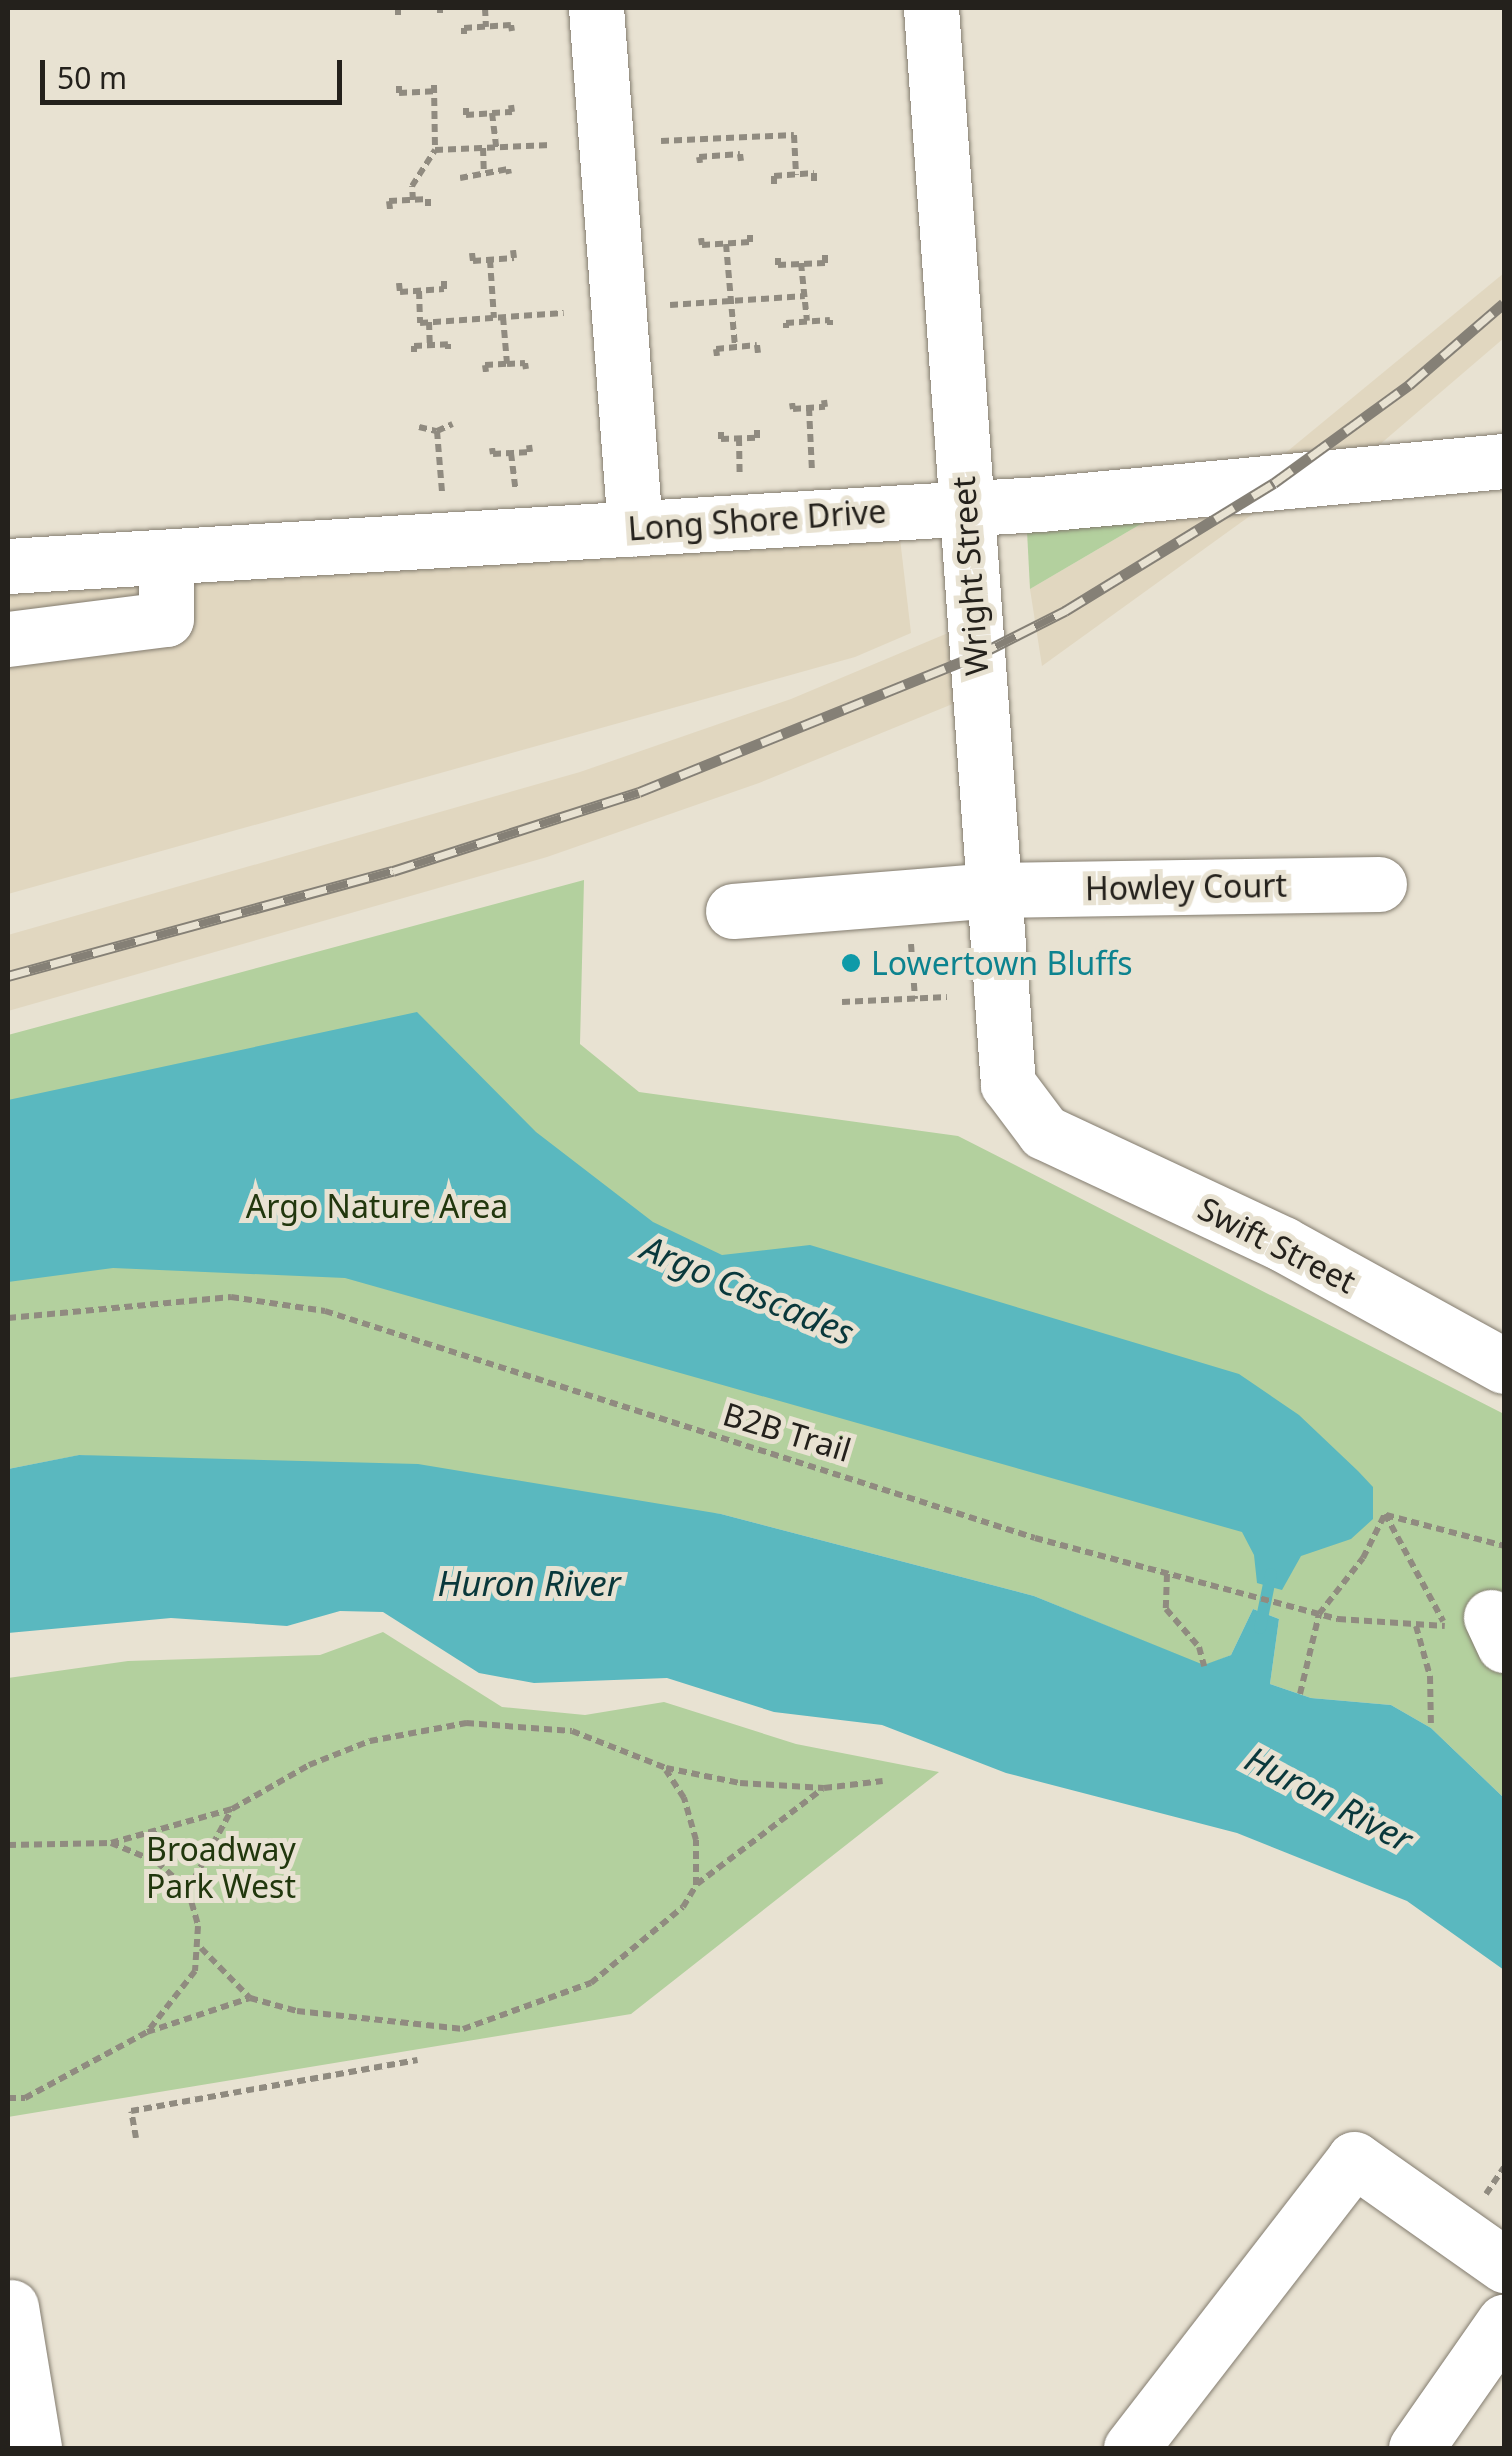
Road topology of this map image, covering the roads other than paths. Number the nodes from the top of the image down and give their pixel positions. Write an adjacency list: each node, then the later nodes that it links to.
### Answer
1 (596, 8): 5 (street)
2 (931, 8): 4 (street, Wright Street)
3 (1504, 461): 4 (street, Long Shore Drive)
4 (966, 507): 5 (street, Long Shore Drive); 10 (street, Wright Street)
5 (636, 529): 6 (street, Long Shore Drive)
6 (166, 557): 7 (street, Long Shore Drive); 8 (street)
7 (8, 566)
8 (8, 639)
9 (1379, 884): 10 (street, Howley Court)
10 (994, 890): 11 (street, Howley Court); 12 (street, Wright Street)
11 (733, 911)
12 (1044, 1132): 13 (street, Swift Street)
13 (1504, 1366)
14 (1504, 2264): 18 (street)
15 (11, 2307): 17 (street)
16 (1504, 2322): 19 (street)
17 (34, 2448)
18 (1131, 2448)
19 (1416, 2448)

